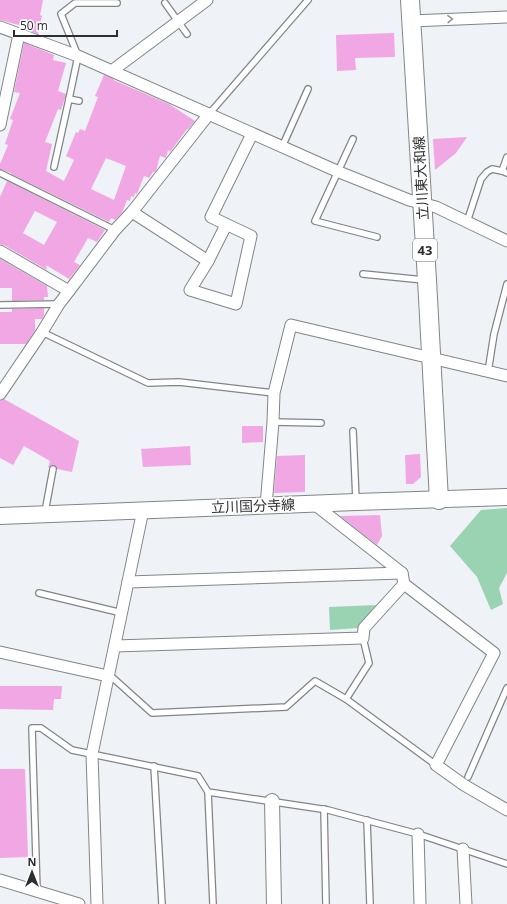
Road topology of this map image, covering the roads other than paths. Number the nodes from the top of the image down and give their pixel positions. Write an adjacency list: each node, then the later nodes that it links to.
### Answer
1 (207, 0): 8 (street)
2 (308, 0): 17 (lane)
3 (410, 0): 7 (main road, 立川東大和線 / 43)
4 (117, 3): 12 (lane)
5 (165, 4): 8 (lane)
6 (507, 17): 7 (street, one-way to 6)
7 (411, 21): 27 (main road, 立川東大和線 / 43)
8 (178, 22): 11 (lane); 13 (street)
9 (0, 27): 10 (street)
10 (19, 34): 12 (street); 18 (street)
11 (187, 34)
12 (78, 56): 13 (street); 15 (lane)
13 (113, 70): 17 (street)
14 (308, 90): 21 (lane)
15 (69, 99): 16 (lane); 23 (lane)
16 (79, 101)
17 (209, 114): 19 (street); 28 (street)
18 (0, 125)
19 (252, 134): 21 (street); 30 (street)
20 (353, 139): 24 (lane)
21 (282, 147): 24 (street)
22 (507, 156): 25 (lane)
23 (54, 167)
24 (339, 172): 27 (street); 32 (lane)
25 (505, 172): 29 (lane)
26 (0, 173): 31 (lane)
27 (422, 204): 29 (street); 39 (main road, 立川東大和線 / 43)
28 (132, 212): 31 (street); 37 (street)
29 (467, 222): 33 (street)
30 (226, 225): 37 (street); 37 (street)
31 (115, 230): 41 (street)
32 (377, 237)
33 (507, 241)
34 (0, 251): 36 (street)
35 (0, 261): 36 (street)
36 (18, 261): 41 (street)
37 (208, 261)
38 (362, 274): 39 (lane)
39 (427, 280): 45 (main road, 立川東大和線 / 43)
40 (507, 284): 46 (lane)
41 (69, 291): 42 (street)
42 (59, 304): 43 (lane); 44 (street)
43 (0, 305)
44 (42, 332): 48 (street); 49 (lane)
45 (431, 358): 46 (street); 49 (street); 55 (main road, 立川東大和線 / 43)
46 (488, 372): 47 (street)
47 (507, 376)
48 (2, 388)
49 (274, 393): 50 (street)
50 (273, 422): 51 (lane); 58 (street)
51 (321, 423)
52 (353, 431): 56 (lane)
53 (53, 469): 60 (lane)
54 (507, 497): 55 (main road, 立川国分寺線)
55 (439, 500): 56 (main road, 立川国分寺線)
56 (356, 502): 57 (main road, 立川国分寺線)
57 (314, 504): 58 (main road, 立川国分寺線); 62 (street)
58 (266, 506): 59 (main road, 立川国分寺線)
59 (143, 510): 60 (main road, 立川国分寺線); 63 (street)
60 (44, 514): 61 (main road, 立川国分寺線)
61 (0, 516)
62 (403, 579): 63 (street); 66 (street); 73 (street)
63 (128, 582): 65 (street)
64 (39, 593): 65 (lane)
65 (122, 613): 67 (street)
66 (363, 638): 67 (street); 71 (lane)
67 (115, 646): 69 (street)
68 (0, 652): 69 (street)
69 (108, 676): 71 (lane); 72 (street)
70 (507, 688): 75 (lane)
71 (346, 699): 73 (lane)
72 (92, 754): 74 (lane); 85 (lane); 87 (street)
73 (436, 765): 79 (street)
74 (154, 766): 76 (lane); 88 (lane)
75 (468, 777)
76 (208, 792): 77 (lane); 89 (lane)
77 (272, 801): 78 (lane); 90 (street)
78 (324, 809): 80 (lane); 91 (lane)
79 (507, 810)
80 (367, 820): 81 (lane); 92 (lane)
81 (418, 834): 82 (lane); 93 (street)
82 (463, 849): 83 (lane); 94 (street)
83 (507, 864)
84 (0, 880): 85 (street)
85 (37, 892): 86 (street)
86 (79, 904)
87 (97, 904)
88 (162, 904)
89 (213, 904)
90 (274, 904)
91 (326, 904)
92 (370, 904)
93 (420, 904)
94 (466, 904)

